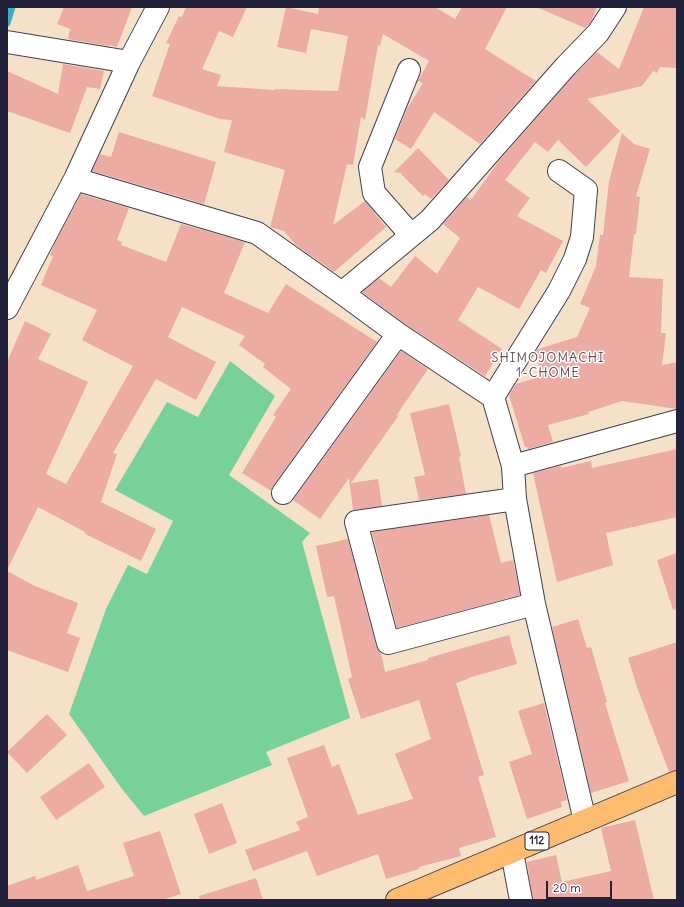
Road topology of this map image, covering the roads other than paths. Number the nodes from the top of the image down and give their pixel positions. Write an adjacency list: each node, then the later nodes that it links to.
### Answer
1 (158, 7): 4 (lane)
2 (615, 7): 8 (lane)
3 (7, 42): 4 (lane)
4 (129, 62): 7 (lane)
5 (409, 70): 8 (lane)
6 (558, 171): 12 (lane)
7 (75, 179): 9 (lane); 10 (lane)
8 (411, 235): 9 (lane)
9 (342, 293): 11 (lane)
10 (7, 308)
11 (398, 334): 12 (lane); 15 (lane)
12 (493, 397): 14 (lane)
13 (677, 421): 14 (lane)
14 (513, 466): 16 (lane)
15 (283, 493)
16 (515, 499): 17 (lane); 17 (lane)
17 (534, 604): 19 (lane)
18 (677, 782): 19 (highway, 112)
19 (586, 821): 20 (highway, 112)
20 (512, 852): 21 (highway, 112); 22 (lane)
21 (397, 900)
22 (521, 900)

